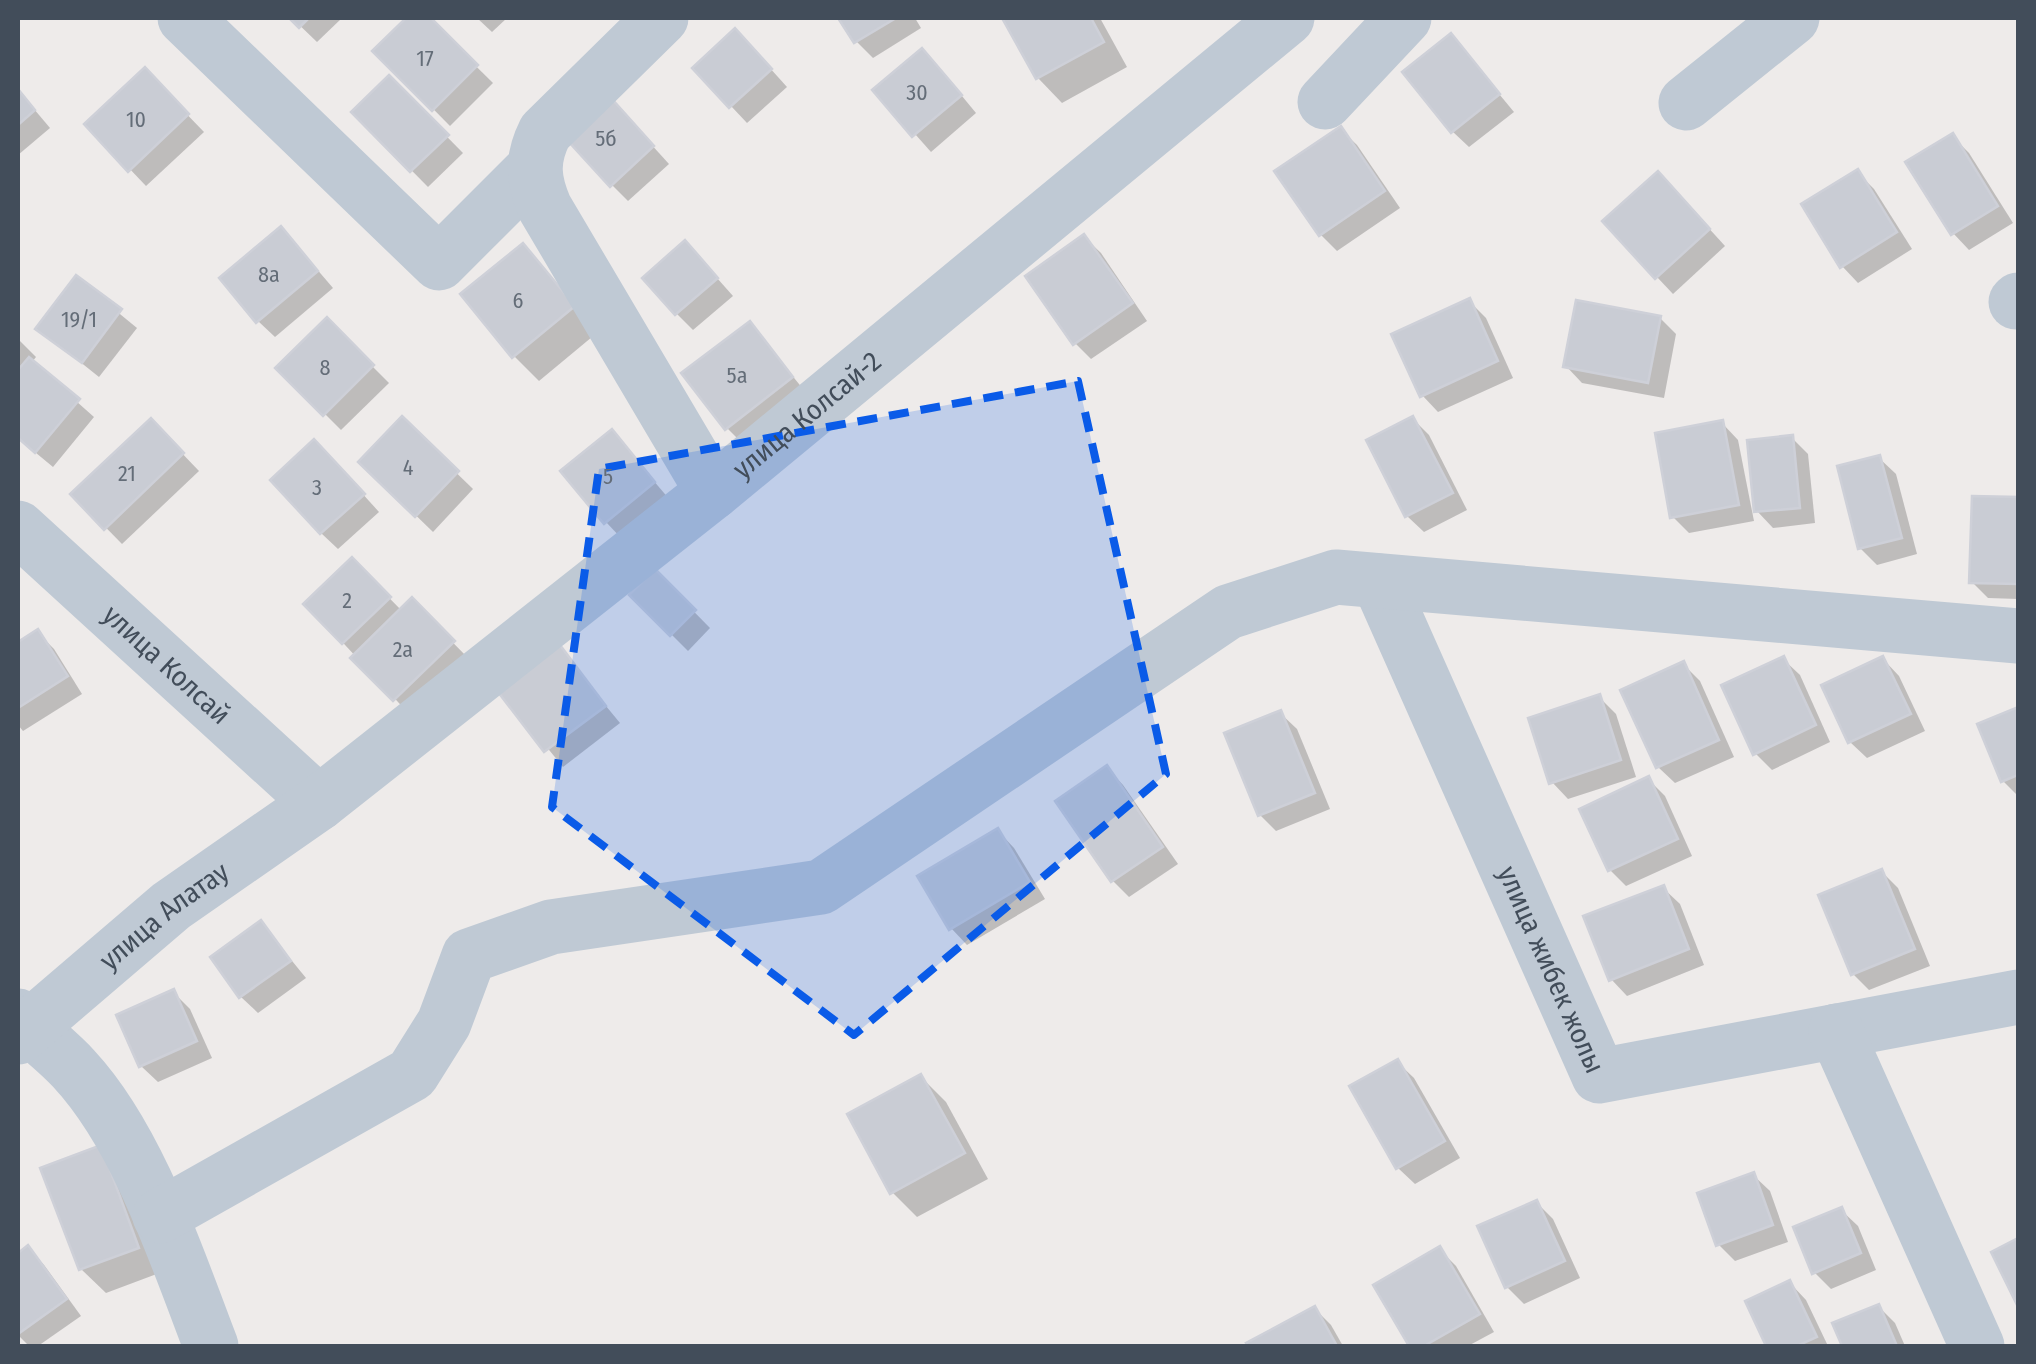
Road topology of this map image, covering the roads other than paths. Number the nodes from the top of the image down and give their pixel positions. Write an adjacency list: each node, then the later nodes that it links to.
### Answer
1 (185, 18): 8 (street)
2 (662, 18): 8 (street)
3 (1287, 18): 9 (street, улица Колсай-2)
4 (1404, 18): 6 (street)
5 (1792, 18): 7 (street)
6 (1325, 102)
7 (1686, 103)
8 (533, 169): 9 (street)
9 (713, 492): 13 (street, улица Колсай-2)
10 (18, 528): 13 (street, улица Колсай)
11 (1379, 581): 12 (street); 16 (street, улица жибек жолы); 17 (street)
12 (2018, 636)
13 (319, 802): 15 (street, улица Алатау)
14 (2018, 997): 16 (street, улица жибек жолы)
15 (21, 1027): 17 (street)
16 (1836, 1031): 19 (street)
17 (160, 1216): 18 (street)
18 (211, 1346)
19 (1977, 1346)

